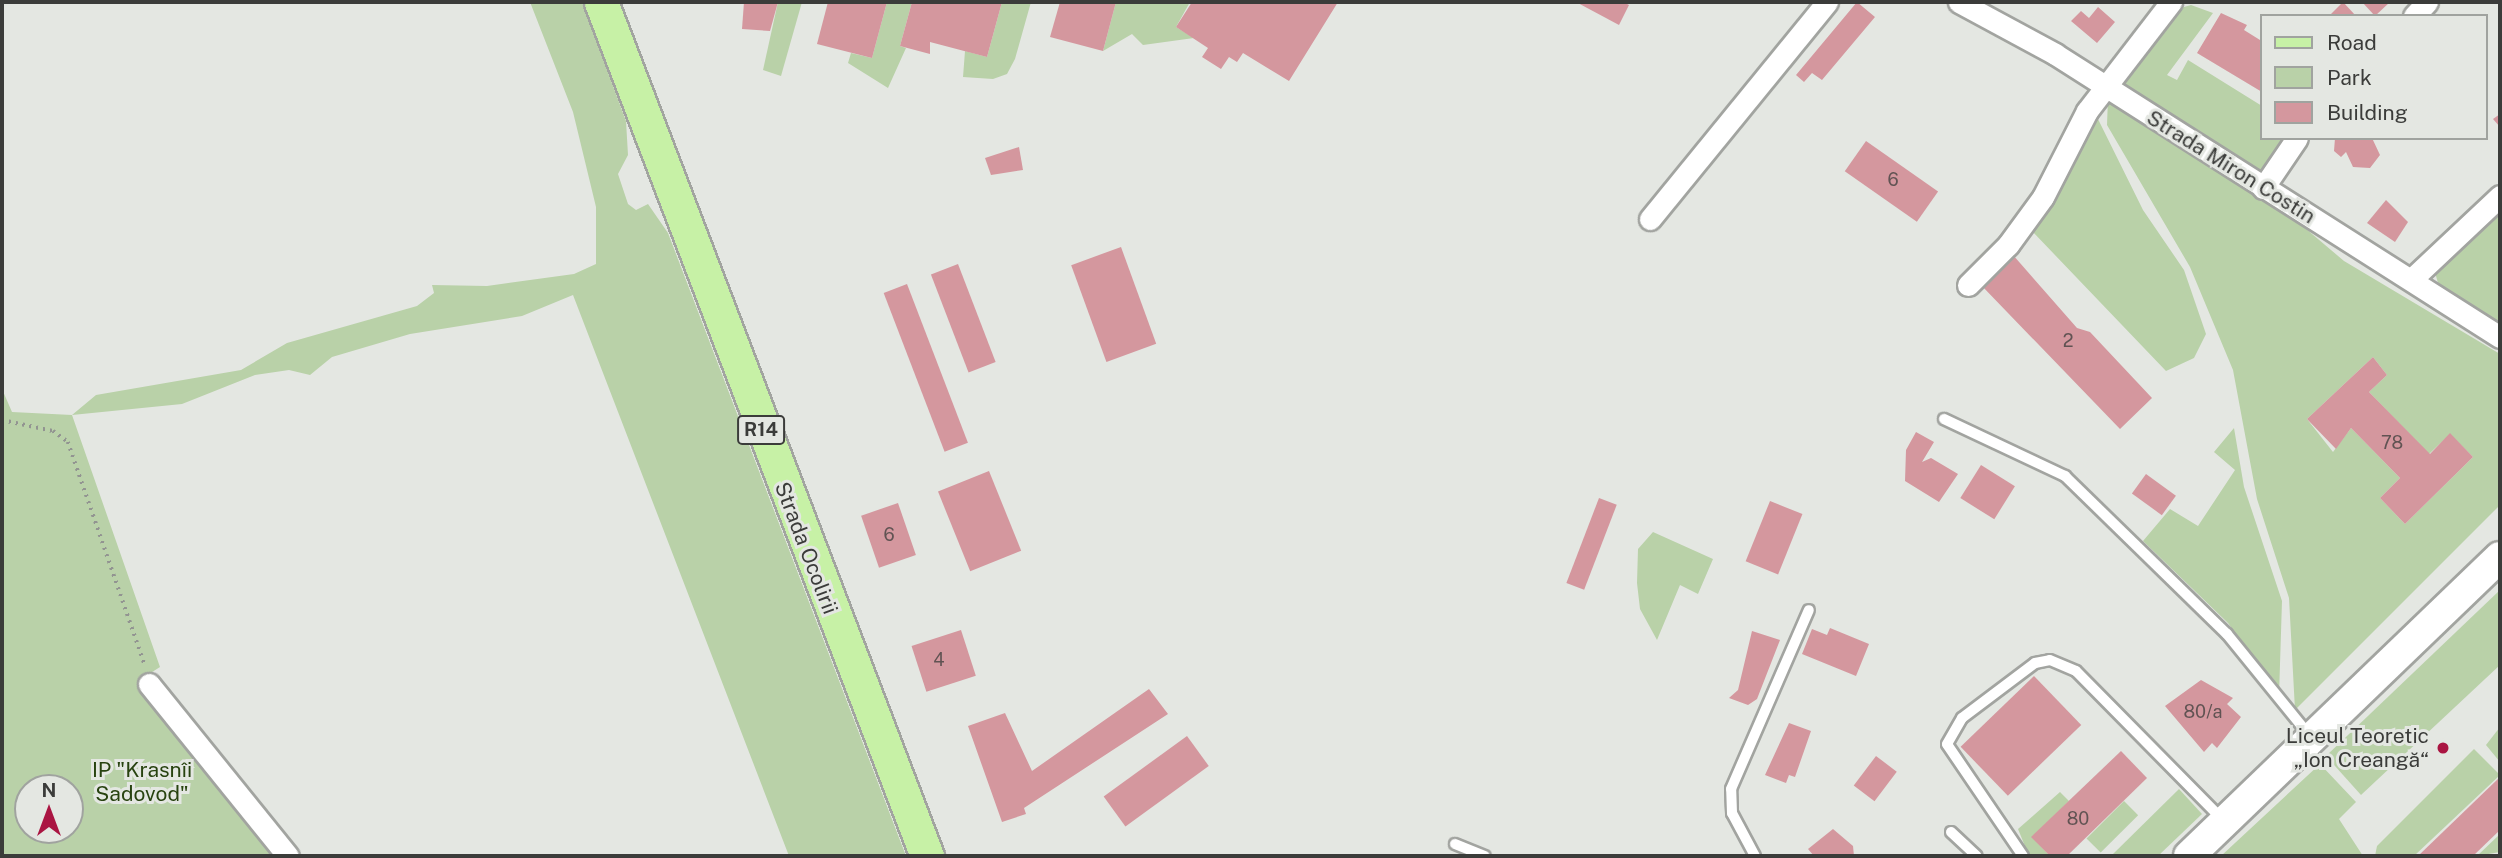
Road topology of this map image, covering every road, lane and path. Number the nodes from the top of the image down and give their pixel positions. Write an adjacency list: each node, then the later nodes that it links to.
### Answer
1 (601, 2): 23 (main road, Strada Ocolirii / R14)
2 (1827, 2): 9 (street)
3 (1959, 2): 5 (street, Strada Miron Costin)
4 (2171, 2): 5 (street)
5 (2105, 88): 7 (street, Strada Miron Costin); 11 (street)
6 (2296, 140): 7 (street)
7 (2263, 188): 10 (street, Strada Miron Costin)
8 (2500, 196): 10 (street)
9 (1650, 219)
10 (2414, 277): 12 (street, Strada Miron Costin)
11 (1968, 285)
12 (2500, 337)
13 (1944, 419): 18 (lane)
14 (2, 421): 17 (path)
15 (2500, 556): 18 (main road)
16 (1808, 610): 25 (lane)
17 (149, 684): 22 (street)
18 (2312, 738): 19 (main road)
19 (2225, 822): 27 (lane); 28 (main road)
20 (1951, 832): 26 (lane)
21 (1455, 844): 24 (lane)
22 (288, 856)
23 (927, 856)
24 (1485, 856)
25 (1755, 856)
26 (1977, 856)
27 (2023, 856)
28 (2189, 856)

